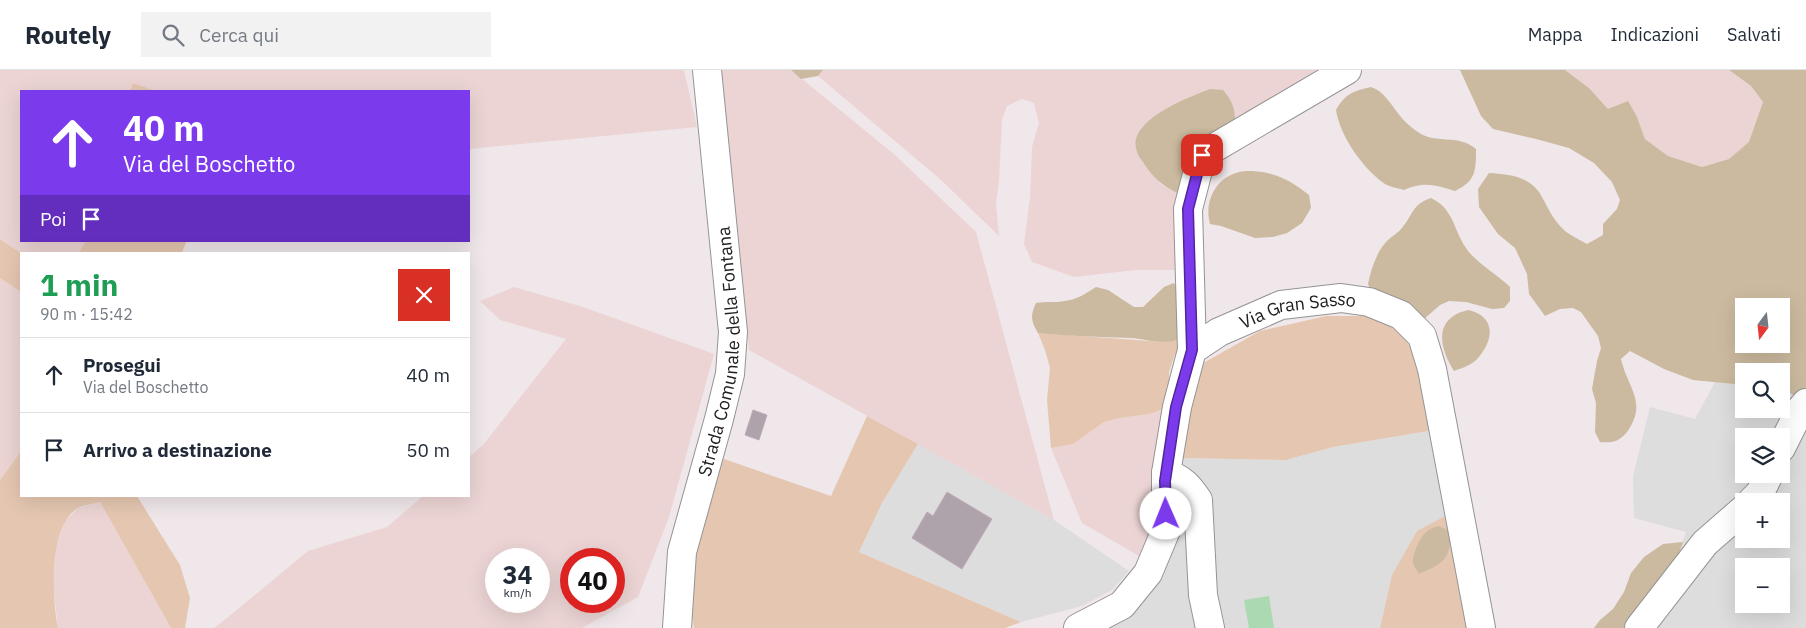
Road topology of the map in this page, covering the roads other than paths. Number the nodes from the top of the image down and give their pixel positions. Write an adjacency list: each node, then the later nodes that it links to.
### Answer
1 (707, 70): 8 (street, Strada Comunale della Fontana)
2 (1347, 70): 3 (street)
3 (1192, 350): 6 (street); 11 (street, Via Gran Sasso)
4 (1806, 403): 5 (street)
5 (1790, 430)
6 (1166, 473): 9 (street); 10 (street)
7 (1735, 517): 12 (street)
8 (677, 628)
9 (1078, 628)
10 (1210, 628)
11 (1481, 628)
12 (1639, 628)

